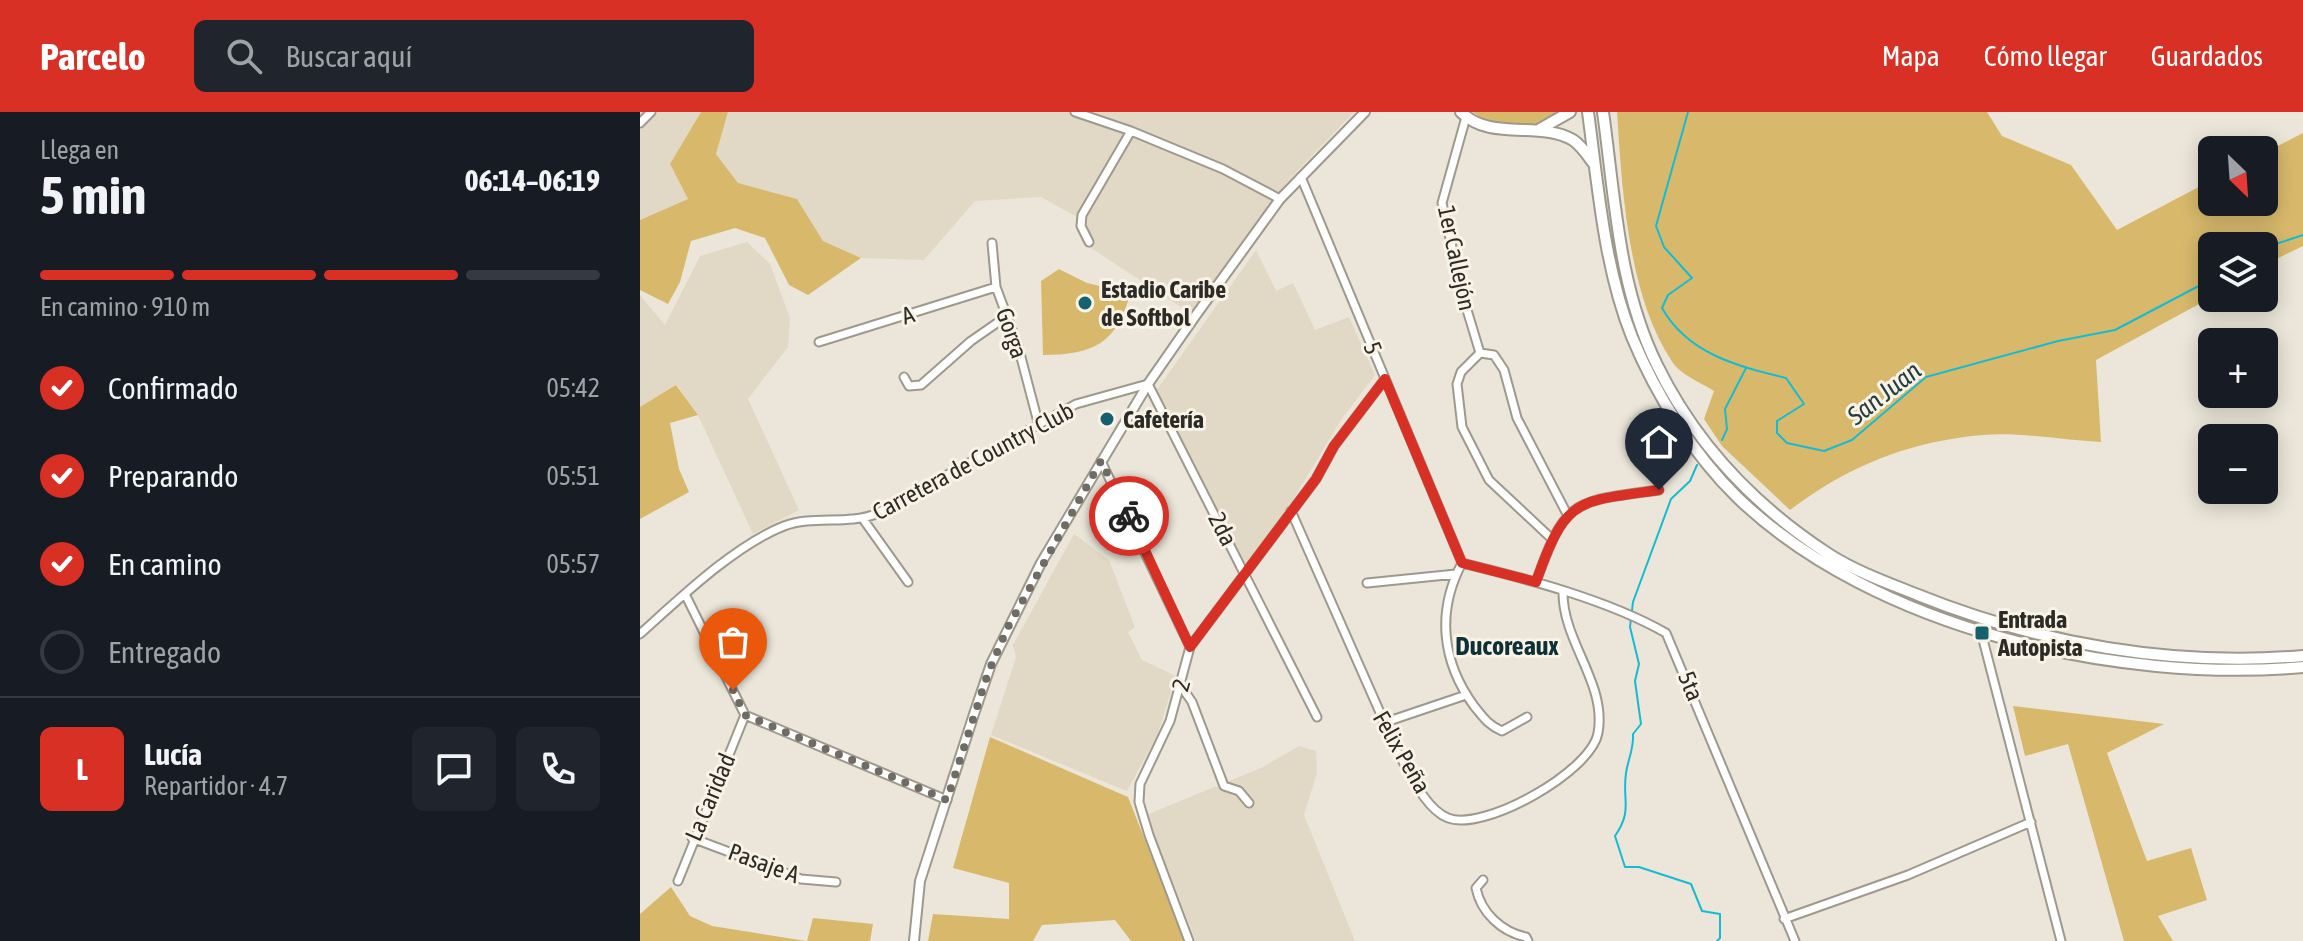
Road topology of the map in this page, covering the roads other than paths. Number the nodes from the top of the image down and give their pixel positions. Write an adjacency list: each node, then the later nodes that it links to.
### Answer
1 (651, 112): 8 (street)
2 (1075, 112): 9 (street)
3 (1365, 112): 12 (main road)
4 (1570, 112): 10 (highway)
5 (1588, 112): 11 (highway)
6 (1464, 114): 10 (highway); 19 (street, 1er Callejón)
7 (1604, 115): 38 (highway)
8 (640, 123)
9 (1131, 131): 13 (street); 14 (street)
10 (1534, 131): 11 (highway)
11 (1595, 166): 39 (highway)
12 (1301, 177): 13 (main road); 21 (street, 5)
13 (1280, 199): 22 (main road)
14 (1089, 242)
15 (992, 243): 16 (street, Gorga)
16 (996, 287): 17 (street, Gorga); 18 (street, A)
17 (1007, 316): 20 (street); 23 (street, Gorga)
18 (819, 342)
19 (1480, 353): 27 (street); 29 (street)
20 (904, 377)
21 (1385, 379): 26 (street, 2); 30 (street, 5)
22 (1148, 384): 23 (street, Carretera de Country Club); 24 (main road); 31 (street, 2da)
23 (1038, 422): 28 (street, Carretera de Country Club)
24 (1101, 461): 41 (street); 50 (main road)
25 (1659, 490): 27 (street)
26 (1291, 511): 31 (street, 2); 49 (street, Felix Peña)
27 (1567, 514): 29 (street)
28 (863, 519): 33 (street); 37 (street, Carretera de Country Club)
29 (1552, 539): 34 (street)
30 (1462, 563): 32 (street); 34 (street, 5ta)
31 (1246, 573): 41 (street, 2); 47 (street, 2da)
32 (1456, 574): 35 (street); 45 (street)
33 (908, 582)
34 (1536, 582): 36 (street, 5ta)
35 (1367, 583)
36 (1563, 593): 49 (street, Felix Peña); 57 (street, 5ta)
37 (685, 594): 40 (street, Carretera de Country Club); 46 (street)
38 (1986, 620): 39 (street); 42 (highway)
39 (1978, 630): 43 (highway); 52 (street)
40 (640, 634)
41 (1190, 647): 44 (street, 2)
42 (2303, 656)
43 (2303, 667)
44 (1181, 686): 51 (street); 59 (street, 2)
45 (1466, 695): 48 (street); 49 (street)
46 (745, 715): 50 (street); 53 (street, La Caridad)
47 (1317, 717)
48 (1527, 717)
49 (1383, 723)
50 (947, 800): 58 (main road)
51 (1249, 803)
52 (2031, 822): 57 (street); 62 (street)
53 (692, 838): 55 (street, La Caridad); 56 (street, Pasaje A)
54 (1483, 880): 60 (street)
55 (678, 881)
56 (836, 882)
57 (1784, 919): 61 (street, 5ta)
58 (914, 941)
59 (1189, 941)
60 (1528, 941)
61 (1795, 941)
62 (2061, 941)

